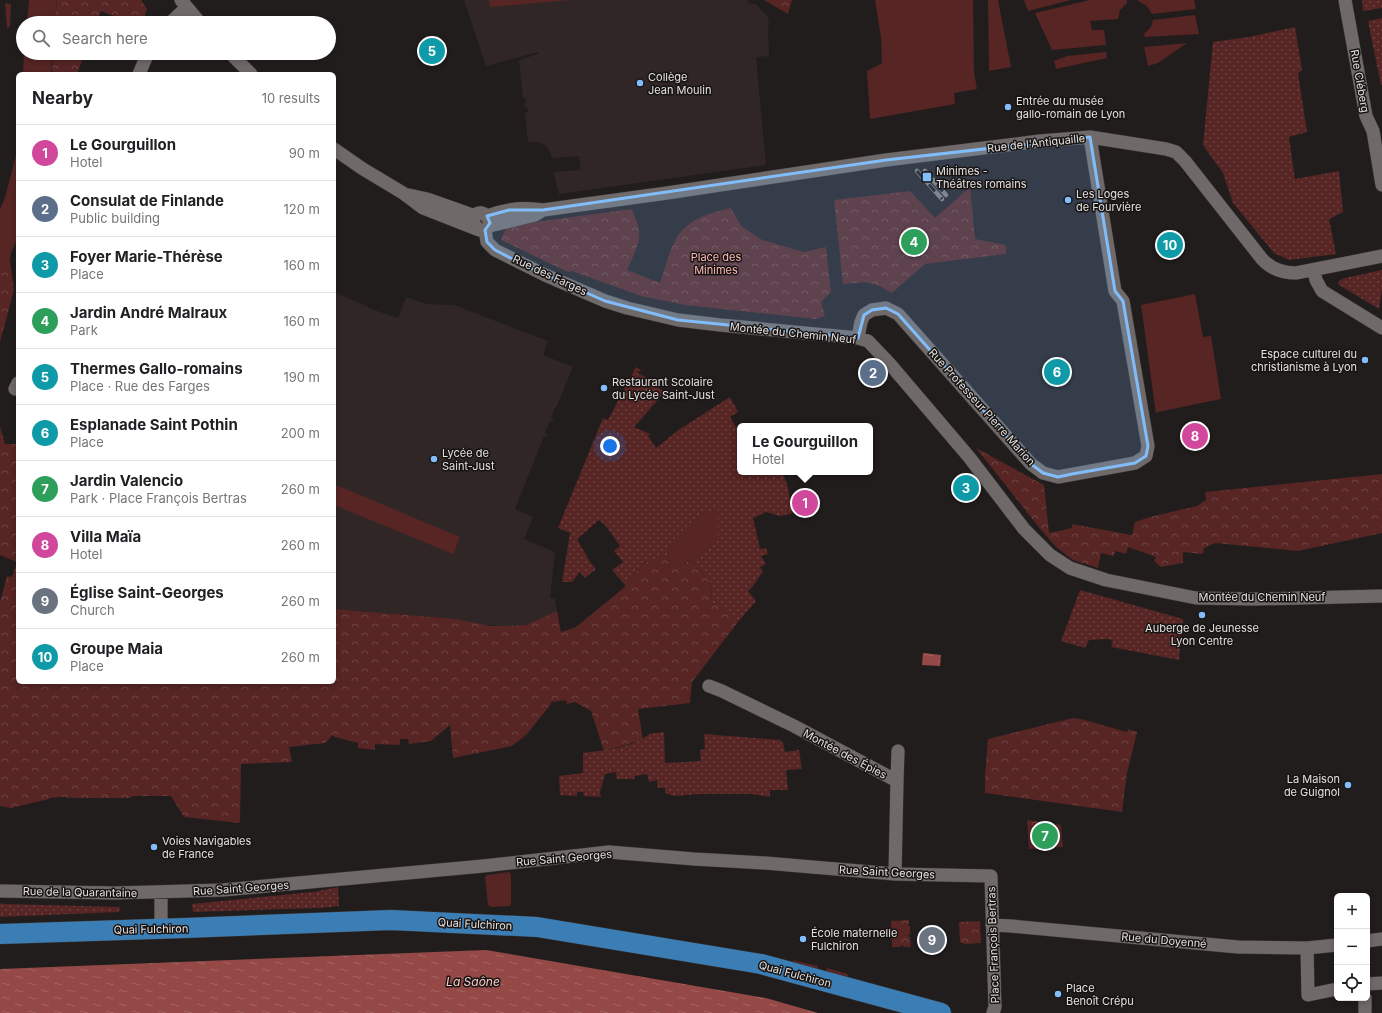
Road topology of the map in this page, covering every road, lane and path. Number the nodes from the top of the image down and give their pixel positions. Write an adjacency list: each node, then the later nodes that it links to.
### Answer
1 (1345, 0): 9 (street, Rue Cléberg)
2 (183, 4): 3 (street); 4 (street)
3 (175, 16)
4 (194, 16)
5 (145, 60): 7 (street)
6 (237, 60): 8 (street)
7 (140, 72)
8 (249, 72)
9 (1378, 129): 12 (street, Rue Cléberg)
10 (1090, 137): 13 (street, Rue de l'Antiquaille); 15 (street, Rue de l'Antiquaille); 18 (street, Rue Professeur Pierre Marion)
11 (336, 150): 13 (street)
12 (1382, 185)
13 (482, 223): 16 (street, Rue des Farges)
14 (1382, 256): 15 (street, Rue de l'Antiquaille)
15 (1314, 270): 17 (street)
16 (627, 308): 18 (street, Montée du Chemin Neuf)
17 (1382, 328)
18 (858, 338): 19 (street, Montée du Chemin Neuf)
19 (1382, 596)
20 (709, 686): 22 (street, Montée des Épies)
21 (898, 751): 22 (street)
22 (896, 781): 23 (street, Montée des Épies)
23 (895, 874): 24 (street, Rue Saint Georges); 26 (street, Rue Saint Georges)
24 (991, 876): 27 (street, Place François Bertras)
25 (0, 891): 26 (street, Rue de la Quarantaine)
26 (161, 892): 28 (street)
27 (992, 925): 33 (street, Rue du Doyenné); 39 (street, Place François Bertras)
28 (161, 929): 29 (main road, Quai Fulchiron); 38 (main road, Quai Fulchiron)
29 (0, 934)
30 (1382, 939): 31 (street)
31 (1370, 941)
32 (1334, 945): 33 (street, Rue du Doyenné)
33 (1307, 948): 36 (street)
34 (1382, 983): 35 (street)
35 (1370, 984)
36 (1334, 990)
37 (1365, 1001): 40 (street)
38 (941, 1013)
39 (993, 1013)
40 (1365, 1013)

